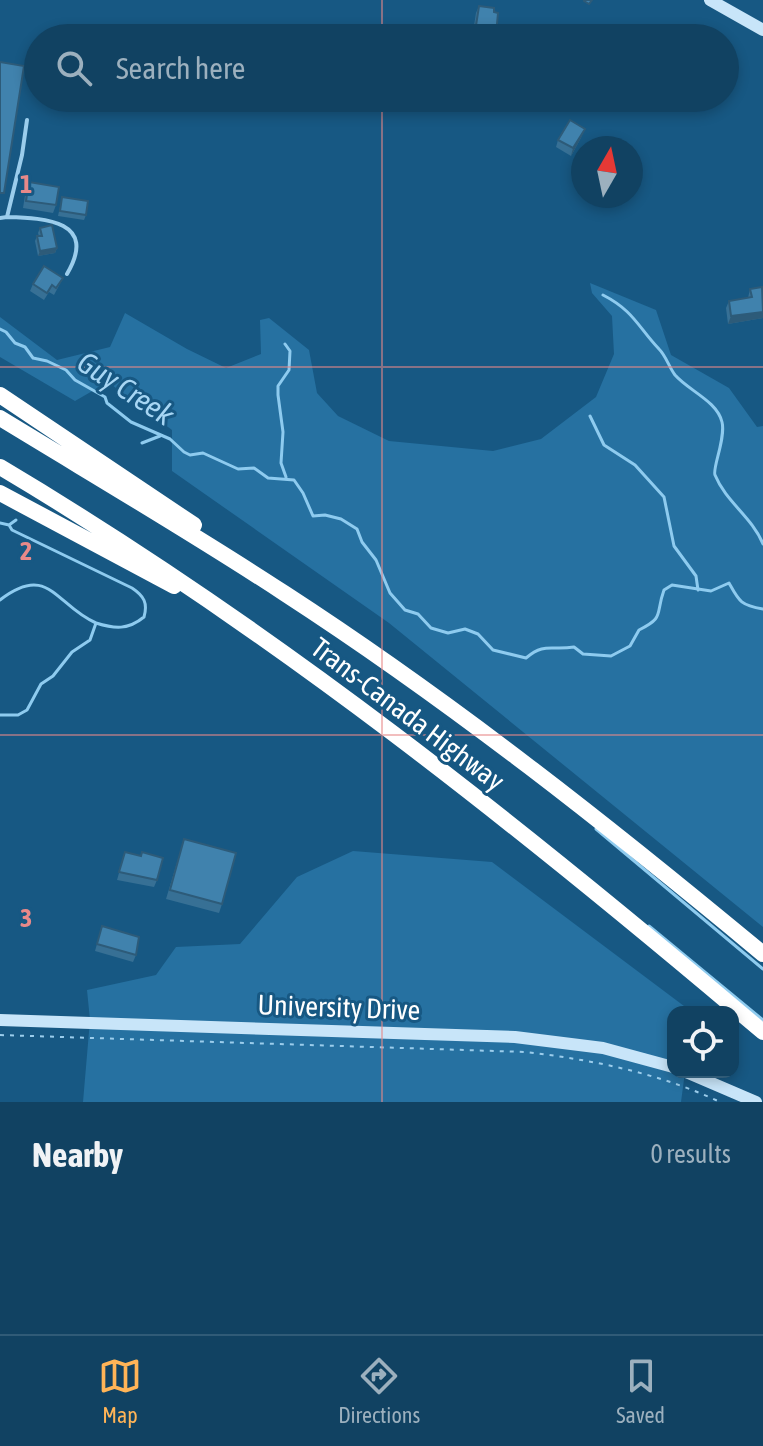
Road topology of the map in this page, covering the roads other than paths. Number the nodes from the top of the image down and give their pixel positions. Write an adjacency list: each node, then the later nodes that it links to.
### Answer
1 (710, 0): 2 (street)
2 (763, 30)
3 (27, 120): 4 (lane)
4 (7, 217): 5 (lane); 6 (lane)
5 (0, 218)
6 (67, 274)
7 (0, 395): 11 (highway)
8 (0, 418): 11 (highway, Trans-Canada Highway)
9 (0, 467): 12 (highway, Trans-Canada Highway)
10 (0, 493): 12 (highway)
11 (237, 563): 13 (highway, Trans-Canada Highway)
12 (229, 614): 15 (highway, Trans-Canada Highway)
13 (763, 954)
14 (0, 1020): 16 (street, University Drive)
15 (763, 1032)
16 (667, 1065)
17 (700, 1078): 18 (street)
18 (756, 1102)

